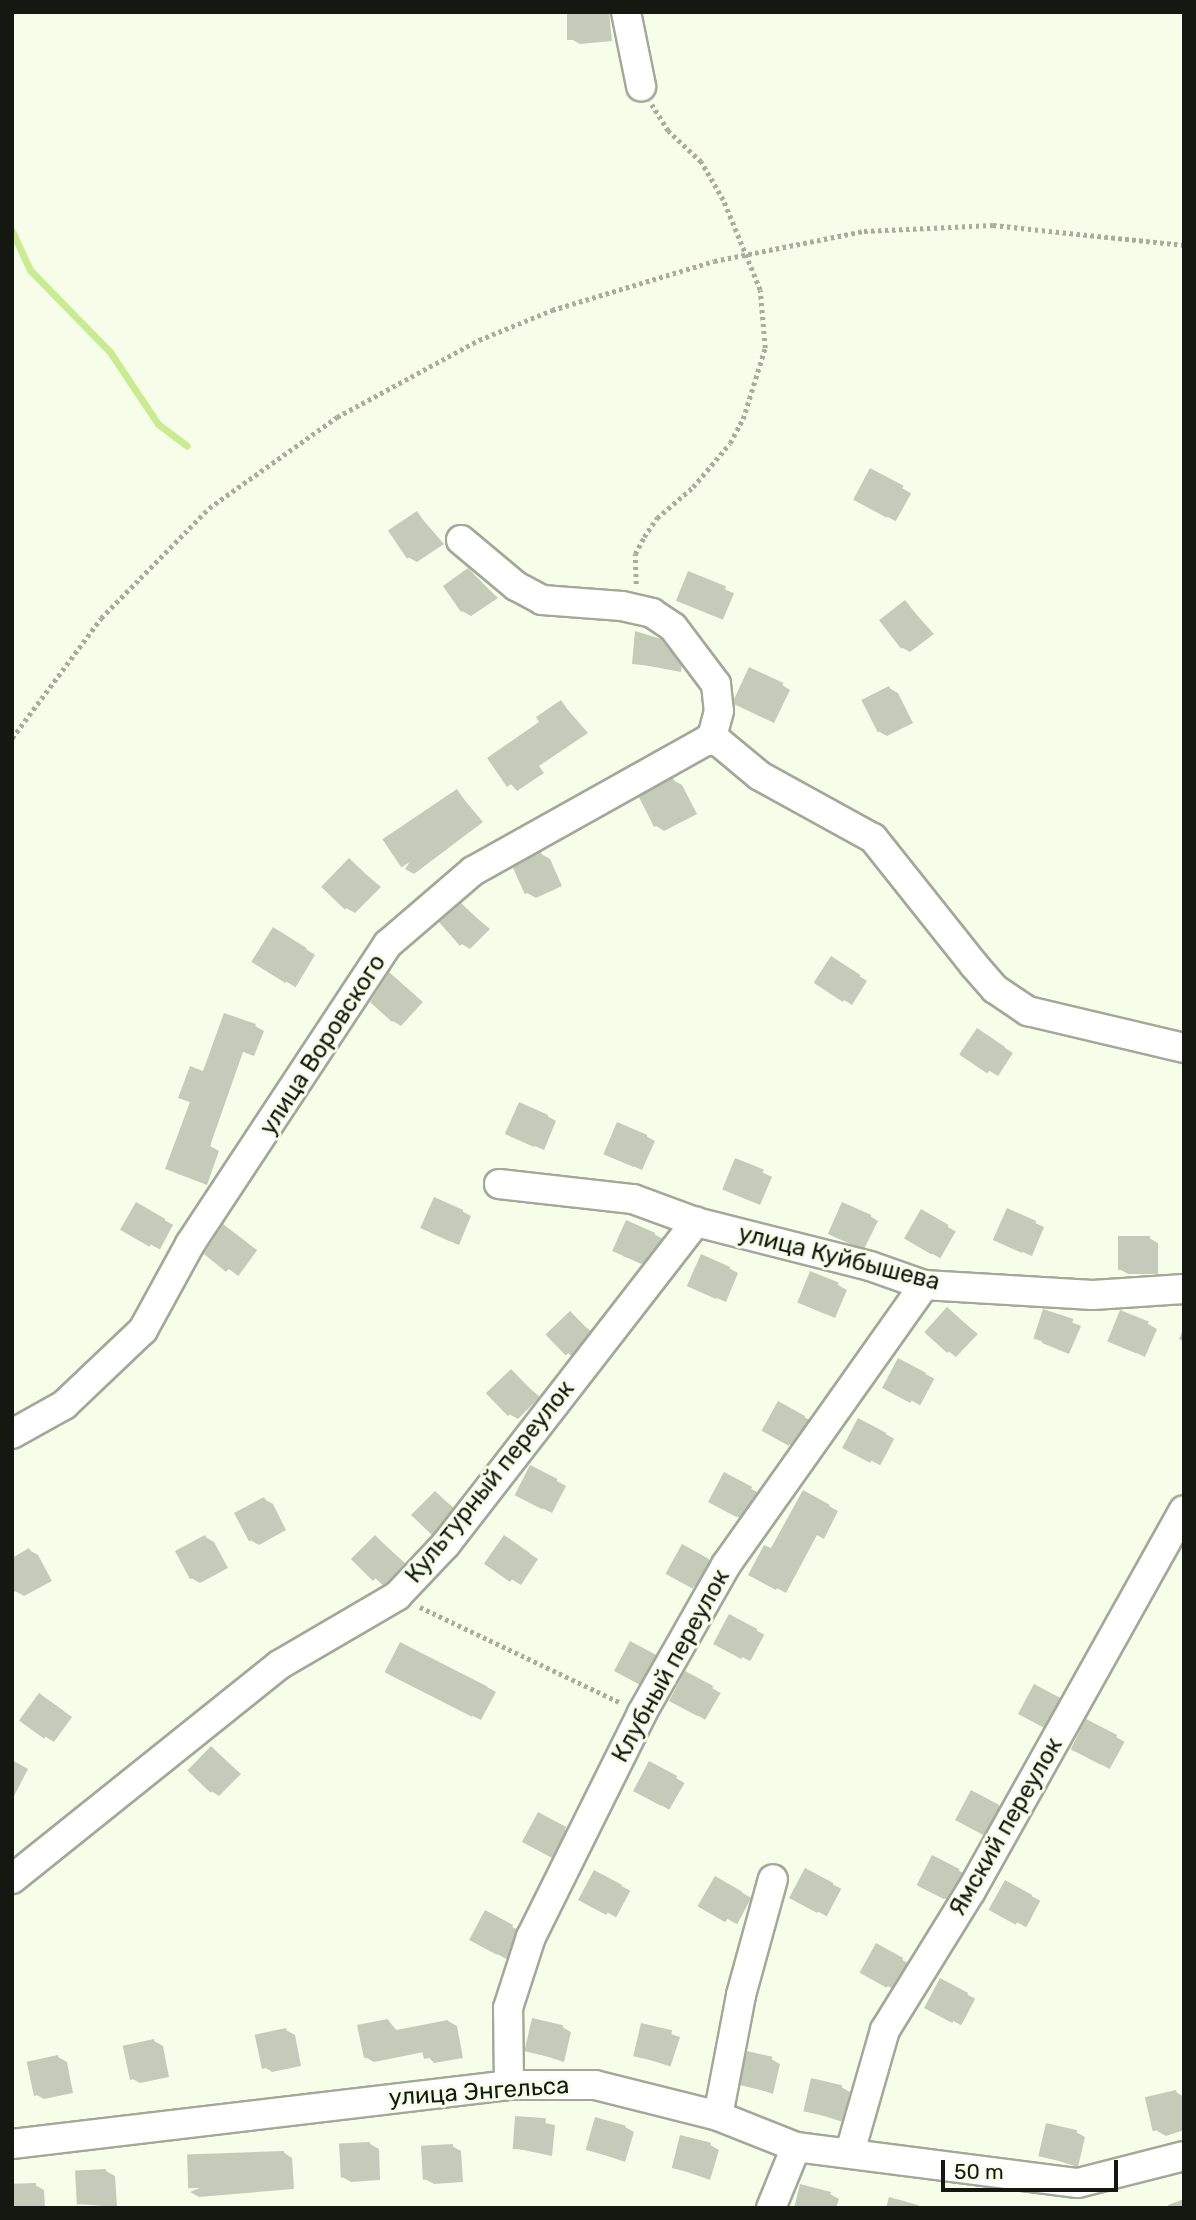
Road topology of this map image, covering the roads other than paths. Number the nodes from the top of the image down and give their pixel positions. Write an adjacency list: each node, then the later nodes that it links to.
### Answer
1 (626, 12): 2 (street)
2 (641, 86)
3 (461, 540): 4 (street)
4 (711, 741): 5 (street); 10 (street, улица Воровского)
5 (1184, 1048)
6 (499, 1184): 7 (street, улица Куйбышева)
7 (696, 1222): 8 (street, улица Куйбышева); 12 (street, Культурный переулок)
8 (924, 1285): 9 (street, улица Куйбышева); 14 (street, Клубный переулок)
9 (1184, 1289)
10 (12, 1434)
11 (1184, 1510): 18 (street, Ямский переулок)
12 (12, 1879)
13 (773, 1879): 15 (street)
14 (509, 2085): 15 (street, улица Энгельса); 16 (street, улица Энгельса)
15 (718, 2116): 17 (street, улица Энгельса)
16 (12, 2144)
17 (796, 2147): 18 (street, улица Энгельса); 21 (street)
18 (849, 2152): 20 (street, улица Энгельса)
19 (1184, 2156): 20 (street, улица Энгельса)
20 (1078, 2195)
21 (771, 2208)

